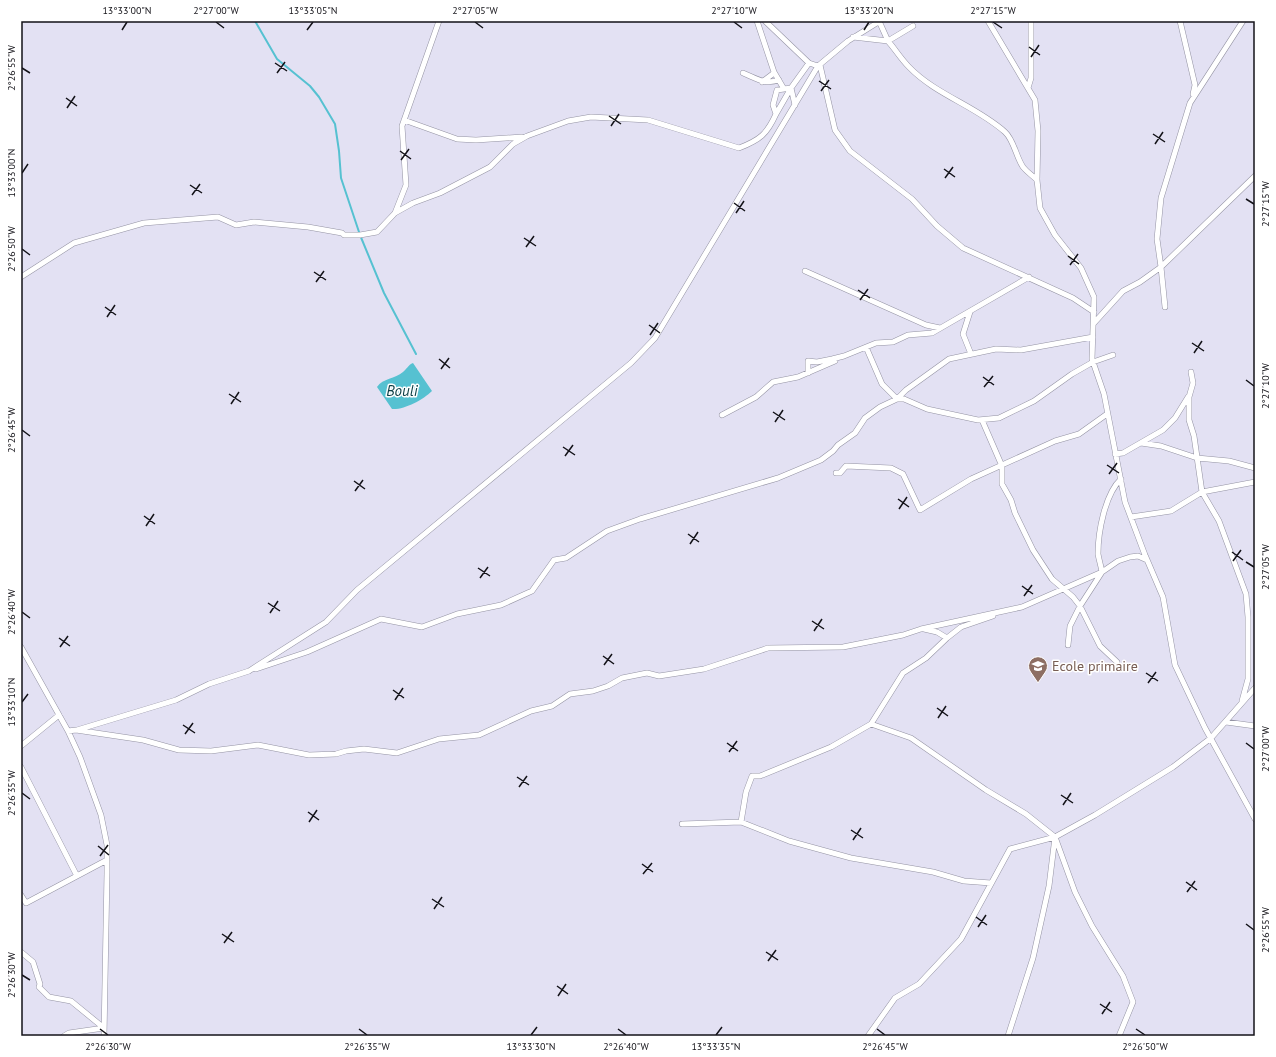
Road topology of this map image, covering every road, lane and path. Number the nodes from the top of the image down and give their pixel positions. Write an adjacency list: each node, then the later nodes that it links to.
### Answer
1 (439, 21): 24 (street)
2 (757, 21): 15 (street)
3 (765, 21): 12 (street)
4 (880, 21): 10 (street); 11 (street)
5 (988, 21): 19 (street)
6 (1031, 21): 19 (street)
7 (1180, 21): 21 (street)
8 (1243, 21): 21 (street)
9 (912, 26): 11 (street)
10 (853, 37): 11 (street); 13 (street)
11 (888, 41): 27 (street)
12 (809, 63): 13 (street); 18 (street)
13 (819, 65): 22 (street); 32 (street)
14 (743, 73): 17 (street)
15 (774, 73): 16 (street); 17 (street)
16 (779, 80): 17 (street); 20 (street)
17 (762, 82)
18 (791, 88): 20 (street); 22 (street); 23 (street)
19 (1028, 88): 27 (street)
20 (784, 89): 23 (street)
21 (1192, 98): 29 (street)
22 (795, 105): 71 (street)
23 (776, 114): 25 (street)
24 (404, 120): 25 (street); 28 (street)
25 (527, 136): 28 (street)
26 (1255, 176): 29 (street)
27 (1037, 180): 35 (street)
28 (395, 213): 31 (street)
29 (1160, 267): 33 (street); 36 (street)
30 (805, 270): 37 (street)
31 (21, 277)
32 (1030, 277): 34 (street); 35 (street)
33 (1165, 307)
34 (970, 312): 37 (street); 40 (street)
35 (1094, 312): 36 (street)
36 (1094, 323): 38 (street)
37 (940, 328): 39 (street)
38 (1093, 337): 40 (street); 43 (street)
39 (866, 347): 42 (street); 47 (street)
40 (971, 354): 47 (street)
41 (1113, 355): 43 (street)
42 (844, 356): 45 (street); 45 (street)
43 (1093, 362): 48 (street); 50 (street)
44 (1191, 372): 46 (street)
45 (808, 373): 49 (street)
46 (1188, 397): 51 (street); 53 (street)
47 (897, 400): 50 (street); 71 (street)
48 (1107, 414): 52 (street); 54 (street)
49 (722, 415)
50 (982, 420): 54 (street)
51 (1141, 443): 52 (street); 53 (street)
52 (1116, 454): 57 (street)
53 (1197, 458): 55 (street); 59 (street)
54 (1002, 466): 56 (street); 63 (street)
55 (1255, 468)
56 (836, 473)
57 (1120, 479): 60 (street); 62 (street)
58 (1255, 482): 59 (street)
59 (1202, 492): 60 (street); 73 (street)
60 (1131, 517): 61 (street)
61 (1147, 560): 62 (street); 80 (street)
62 (1102, 572): 63 (street); 64 (street)
63 (1064, 590): 64 (street); 65 (street)
64 (1080, 606): 68 (street); 70 (street)
65 (999, 613): 66 (street); 67 (street)
66 (921, 629): 67 (street); 78 (street)
67 (947, 638): 76 (street)
68 (1068, 645)
69 (21, 647): 74 (street)
70 (1117, 662)
71 (249, 671): 78 (street)
72 (1255, 688): 73 (street)
73 (1241, 704): 75 (street)
74 (59, 715): 79 (street); 81 (street)
75 (1226, 722): 77 (street); 80 (street)
76 (871, 724): 85 (street); 87 (street)
77 (1255, 726)
78 (76, 730): 79 (street)
79 (68, 731): 88 (street)
80 (1211, 738): 83 (street); 87 (street)
81 (21, 746)
82 (21, 767): 89 (street)
83 (1254, 810): 84 (street)
84 (1255, 819)
85 (741, 822): 86 (street); 90 (street)
86 (682, 824)
87 (1055, 837): 90 (street); 97 (street); 98 (street)
88 (107, 860): 89 (street); 93 (street)
89 (77, 876): 91 (street)
90 (991, 883): 96 (street)
91 (21, 895)
92 (21, 952): 93 (street)
93 (104, 1028): 94 (street); 95 (street)
94 (64, 1036)
95 (104, 1036)
96 (868, 1036)
97 (1008, 1036)
98 (1119, 1036)

